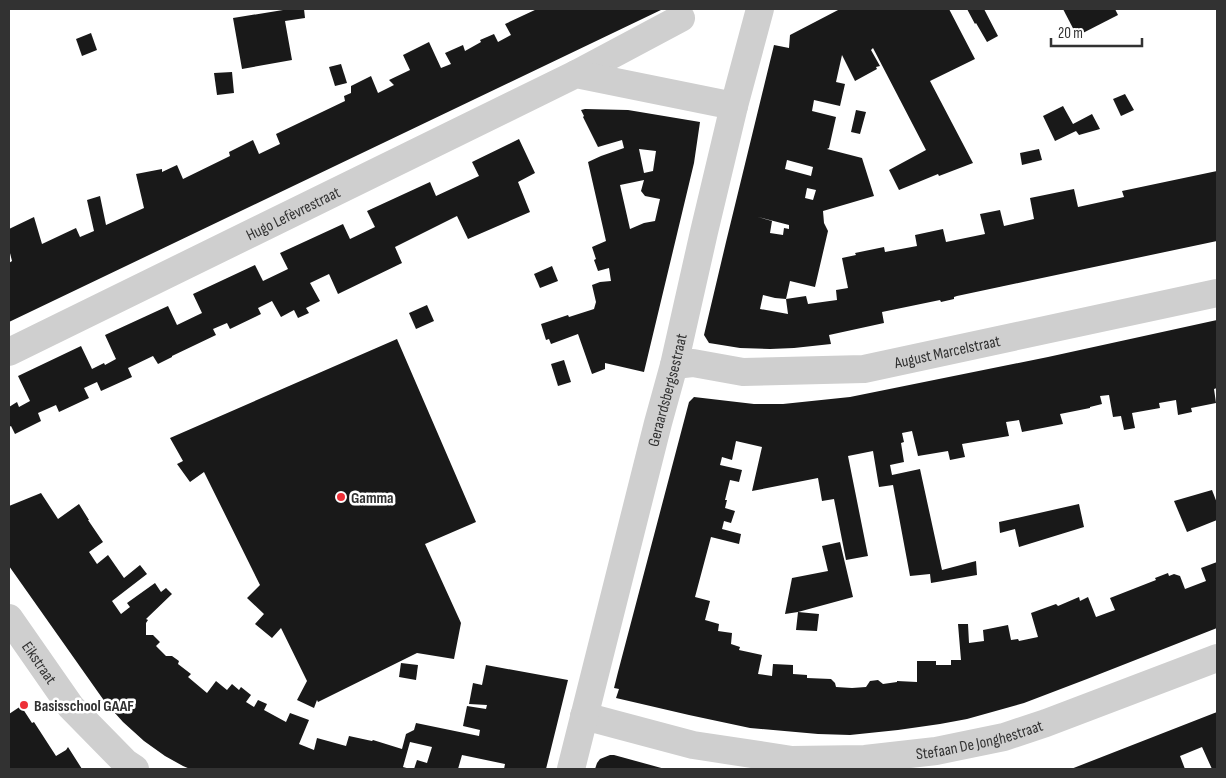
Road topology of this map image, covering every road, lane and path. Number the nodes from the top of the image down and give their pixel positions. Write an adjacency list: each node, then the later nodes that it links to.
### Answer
1 (760, 9): 4 (street, Geraardsbergsestraat)
2 (681, 18): 3 (street, Hugo Lefèvrestraat)
3 (576, 74): 4 (street); 6 (street, Hugo Lefèvrestraat)
4 (734, 106): 7 (street, Geraardsbergsestraat)
5 (1217, 293): 7 (street, August Marcelstraat)
6 (9, 352)
7 (674, 365): 10 (street, Geraardsbergsestraat)
8 (9, 618): 11 (street, Eikstraat)
9 (1217, 658): 10 (street, Stefaan De Jonghestraat)
10 (584, 716): 12 (street, Geraardsbergsestraat)
11 (135, 769)
12 (571, 769)

